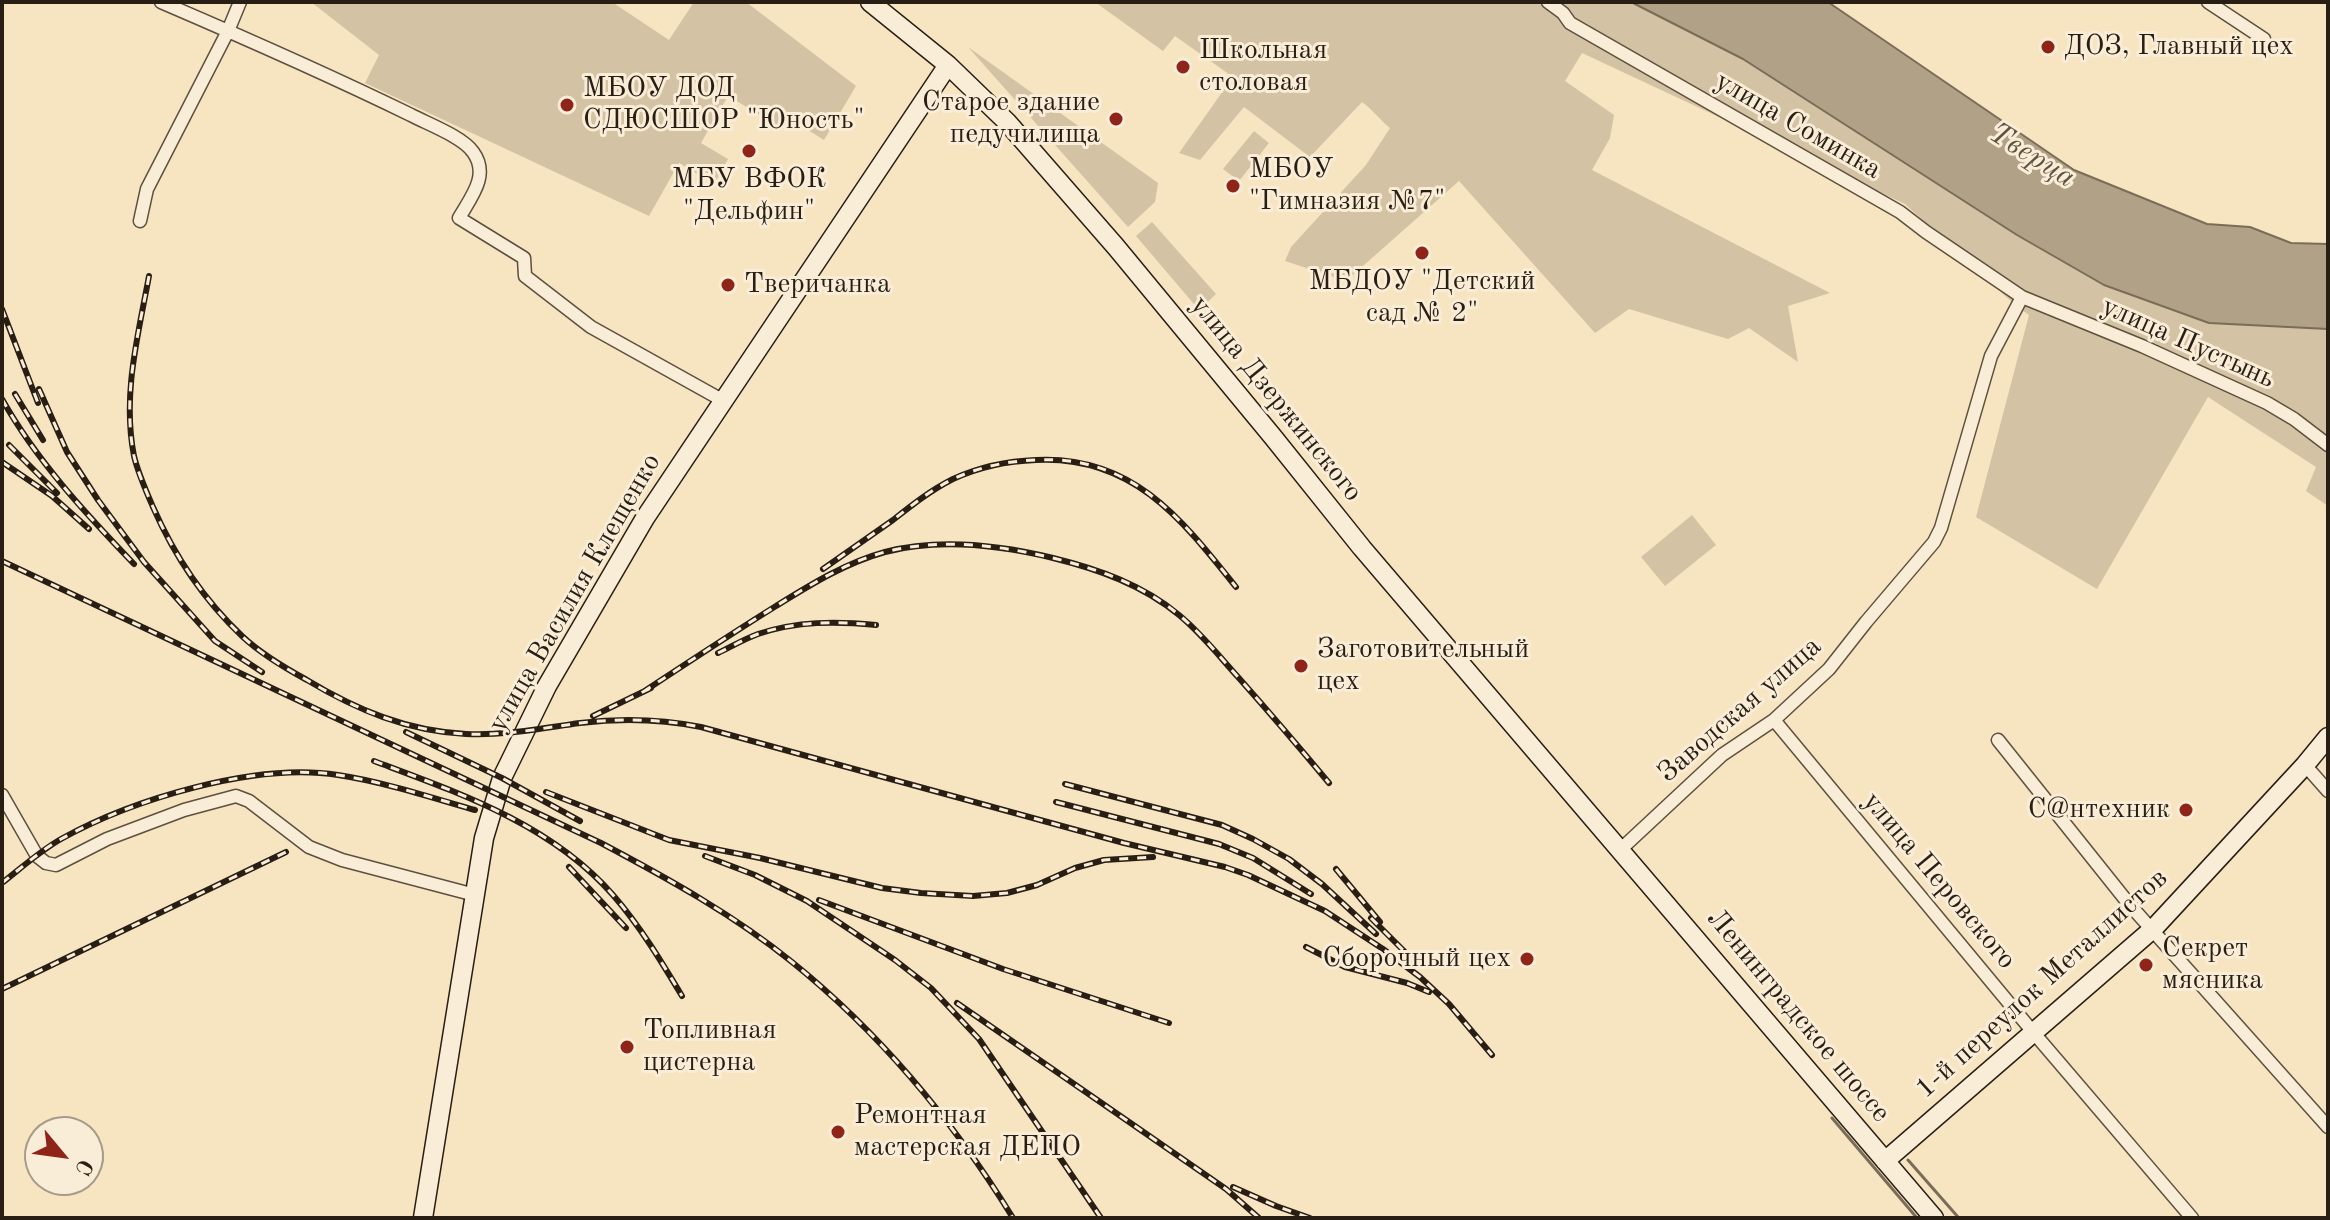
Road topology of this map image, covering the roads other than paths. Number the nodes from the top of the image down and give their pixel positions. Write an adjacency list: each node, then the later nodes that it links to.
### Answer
1 (161, 2): 6 (street)
2 (240, 2): 6 (street)
3 (870, 2): 8 (street, улица Дзержинского)
4 (1548, 2): 10 (street, улица Соминка)
5 (2208, 2): 7 (street)
6 (228, 31): 9 (street); 11 (street)
7 (2264, 39)
8 (948, 65): 11 (street, улица Василия Клещенко); 19 (street, улица Дзержинского)
9 (140, 221)
10 (2022, 297): 12 (street, улица Пустынь); 13 (street, Заводская улица)
11 (722, 400): 20 (street, улица Василия Клещенко)
12 (2328, 445)
13 (1774, 720): 19 (street, Заводская улица); 22 (street, улица Перовского)
14 (2328, 737): 16 (street, 1-й переулок Металлистов)
15 (1998, 740): 21 (street)
16 (2305, 765): 17 (street); 21 (street, 1-й переулок Металлистов)
17 (2328, 791)
18 (2, 795): 20 (street)
19 (1620, 850): 24 (street, Ленинградское шоссе)
20 (475, 895): 25 (street, улица Василия Клещенко)
21 (2154, 928): 22 (street, 1-й переулок Металлистов); 23 (street)
22 (2033, 1032): 24 (street, 1-й переулок Металлистов); 27 (street, улица Перовского)
23 (2328, 1127)
24 (1885, 1161): 26 (street, Ленинградское шоссе)
25 (423, 1218)
26 (1934, 1218)
27 (2192, 1218)

